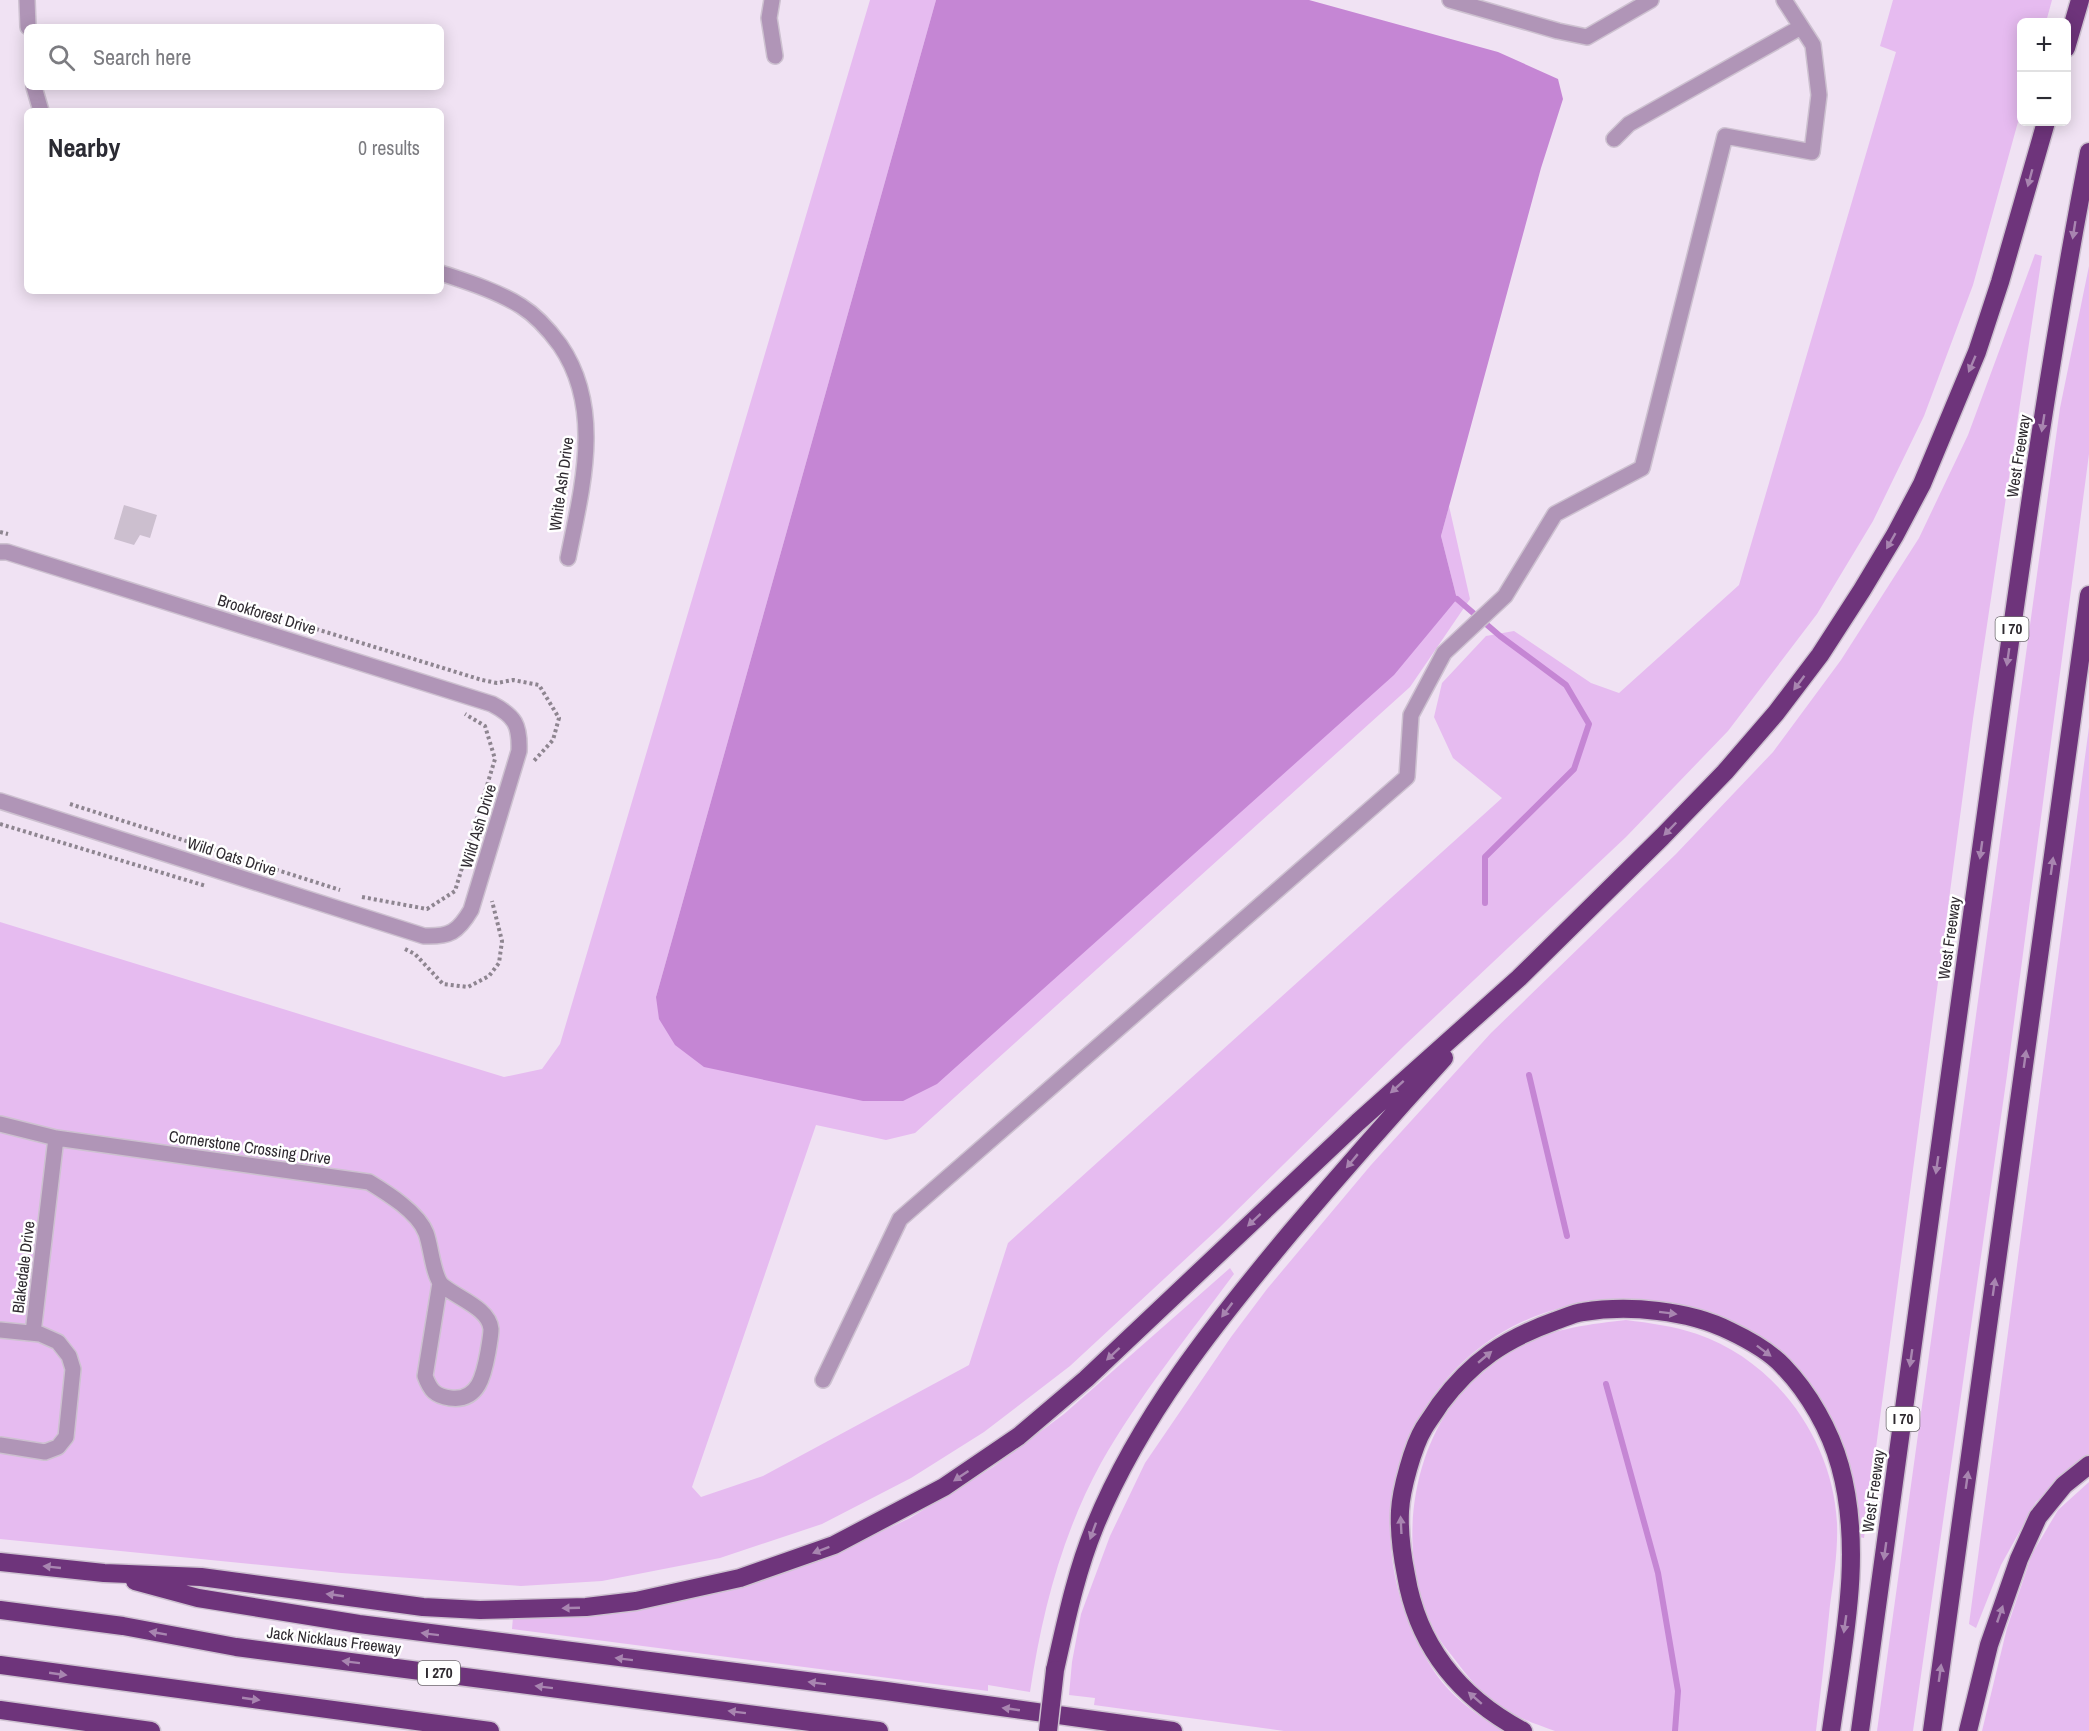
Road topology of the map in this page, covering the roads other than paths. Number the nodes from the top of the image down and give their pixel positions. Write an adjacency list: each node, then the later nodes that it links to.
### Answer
1 (27, 0): 7 (street)
2 (772, 0): 10 (street)
3 (1450, 0): 4 (street)
4 (1651, 0)
5 (1784, 0): 8 (street)
6 (2080, 0): 9 (highway)
7 (28, 24)
8 (1801, 27): 14 (street); 29 (street)
9 (2071, 33)
10 (775, 56)
11 (35, 90): 12 (street)
12 (40, 108)
13 (2045, 126): 23 (highway, one-way to 23)
14 (1614, 139)
15 (2089, 152): 44 (highway, West Freeway / I 70, one-way to 44)
16 (444, 274): 18 (street, White Ash Drive)
17 (0, 552): 20 (street, Brookforest Drive)
18 (568, 558)
19 (2089, 595): 45 (highway, one-way to 19)
20 (517, 724): 22 (street, Wild Ash Drive)
21 (0, 801): 22 (street, Wild Oats Drive)
22 (453, 933)
23 (1519, 978): 33 (highway, one-way to 33); 40 (highway, one-way to 40, bridge)
24 (0, 1124): 25 (street, Cornerstone Crossing Drive)
25 (56, 1138): 26 (street, Cornerstone Crossing Drive); 28 (street, Blakedale Drive)
26 (440, 1282): 26 (street, Cornerstone Crossing Drive)
27 (0, 1330): 28 (street)
28 (33, 1334): 30 (street, Blakedale Drive)
29 (823, 1380)
30 (0, 1445)
31 (2089, 1465): 46 (highway, one-way to 31)
32 (0, 1562): 33 (highway, one-way to 32)
33 (104, 1573): 41 (highway, one-way to 33)
34 (0, 1610): 39 (highway, Jack Nicklaus Freeway / I 270, one-way to 34)
35 (0, 1665): 38 (highway, one-way to 38)
36 (0, 1710): 37 (highway)
37 (151, 1731)
38 (490, 1731)
39 (879, 1731)
40 (1048, 1731)
41 (1173, 1731)
42 (1523, 1731): 43 (highway, one-way to 43)
43 (1831, 1731)
44 (1860, 1731)
45 (1932, 1731)
46 (1968, 1731)

